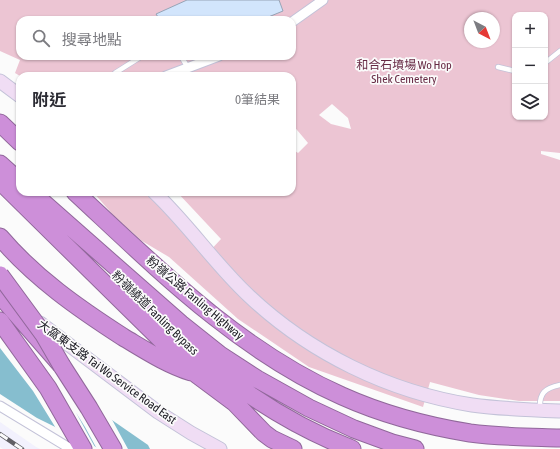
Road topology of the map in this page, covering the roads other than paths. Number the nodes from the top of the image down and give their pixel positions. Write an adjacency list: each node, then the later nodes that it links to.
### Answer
1 (323, 0): 2 (street)
2 (296, 19)
3 (560, 51): 7 (lane)
4 (136, 60): 11 (lane)
5 (183, 60): 9 (lane)
6 (208, 60): 9 (street)
7 (548, 61)
8 (498, 67): 10 (lane)
9 (188, 68): 12 (street)
10 (512, 71)
11 (117, 72)
12 (177, 72)
13 (0, 81): 14 (main road)
14 (16, 93)
15 (0, 123): 16 (highway)
16 (16, 138)
17 (0, 164): 18 (highway)
18 (16, 178)
19 (0, 181): 32 (highway)
20 (35, 196): 43 (highway, 粉嶺繞道 Fanling Bypass)
21 (35, 196): 44 (highway)
22 (79, 196): 37 (highway, 粉嶺公路 Fanling Highway)
23 (158, 196): 35 (main road)
24 (0, 237): 32 (highway)
25 (0, 275): 31 (highway, bridge)
26 (0, 287): 41 (main road, 大窩東支路 Tai Wo Service Road East)
27 (0, 295): 31 (highway, bridge)
28 (0, 321): 30 (highway)
29 (0, 328): 30 (highway)
30 (14, 340): 39 (highway)
31 (62, 366): 40 (highway)
32 (196, 374): 42 (highway)
33 (560, 385): 35 (lane)
34 (0, 406): 38 (street)
35 (540, 411): 36 (main road)
36 (560, 411)
37 (560, 438)
38 (71, 449)
39 (82, 449)
40 (113, 449)
41 (220, 449)
42 (293, 449)
43 (352, 449)
44 (415, 449)

